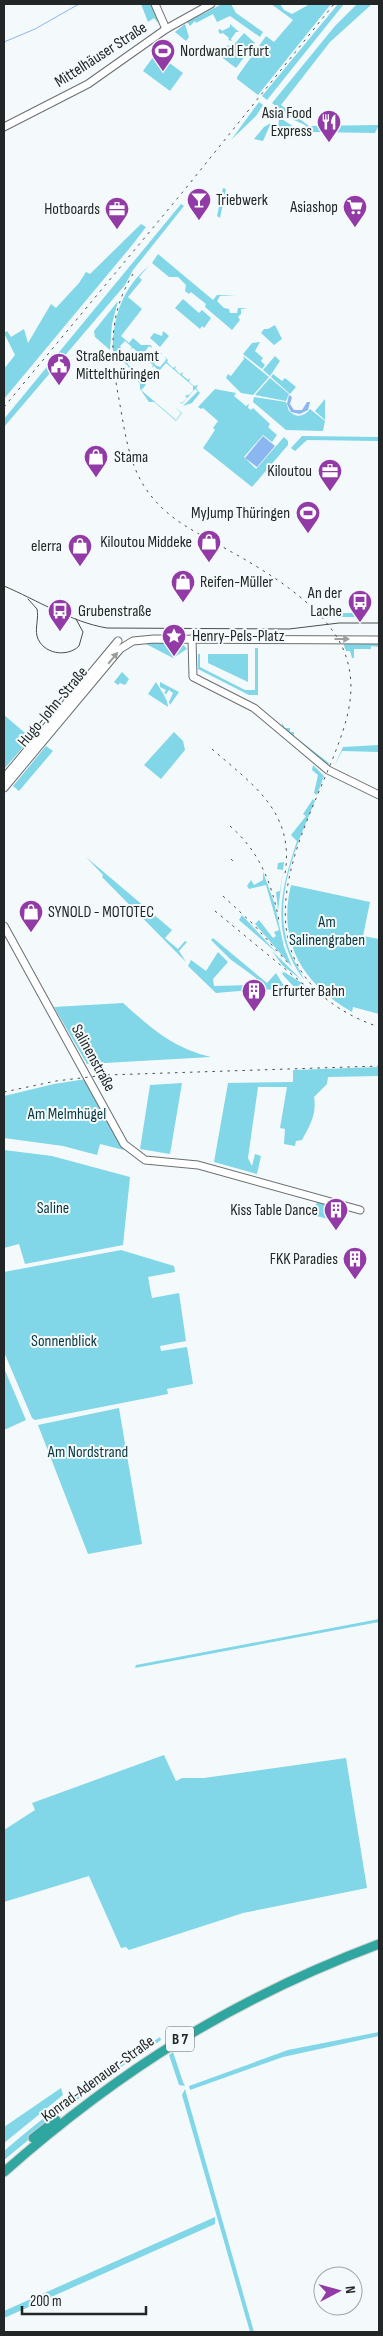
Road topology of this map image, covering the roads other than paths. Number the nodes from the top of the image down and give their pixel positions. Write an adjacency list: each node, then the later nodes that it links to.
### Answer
1 (155, 4): 3 (main road)
2 (211, 4): 3 (main road, Mittelhäuser Straße)
3 (166, 29): 4 (main road, Mittelhäuser Straße)
4 (4, 127)
5 (192, 639): 6 (main road, one-way to 6); 7 (main road); 10 (main road)
6 (379, 640)
7 (121, 643): 8 (main road, Hugo-John-Straße); 9 (main road, Hugo-John-Straße, one-way to 7)
8 (4, 778)
9 (4, 788)
10 (379, 795)
11 (4, 926): 12 (main road, Salinenstraße)
12 (360, 1210)
13 (379, 1937): 15 (highway, Konrad-Adenauer-Straße / B 7)
14 (379, 1944): 16 (highway, Konrad-Adenauer-Straße / B 7)
15 (4, 2164)
16 (4, 2172)

